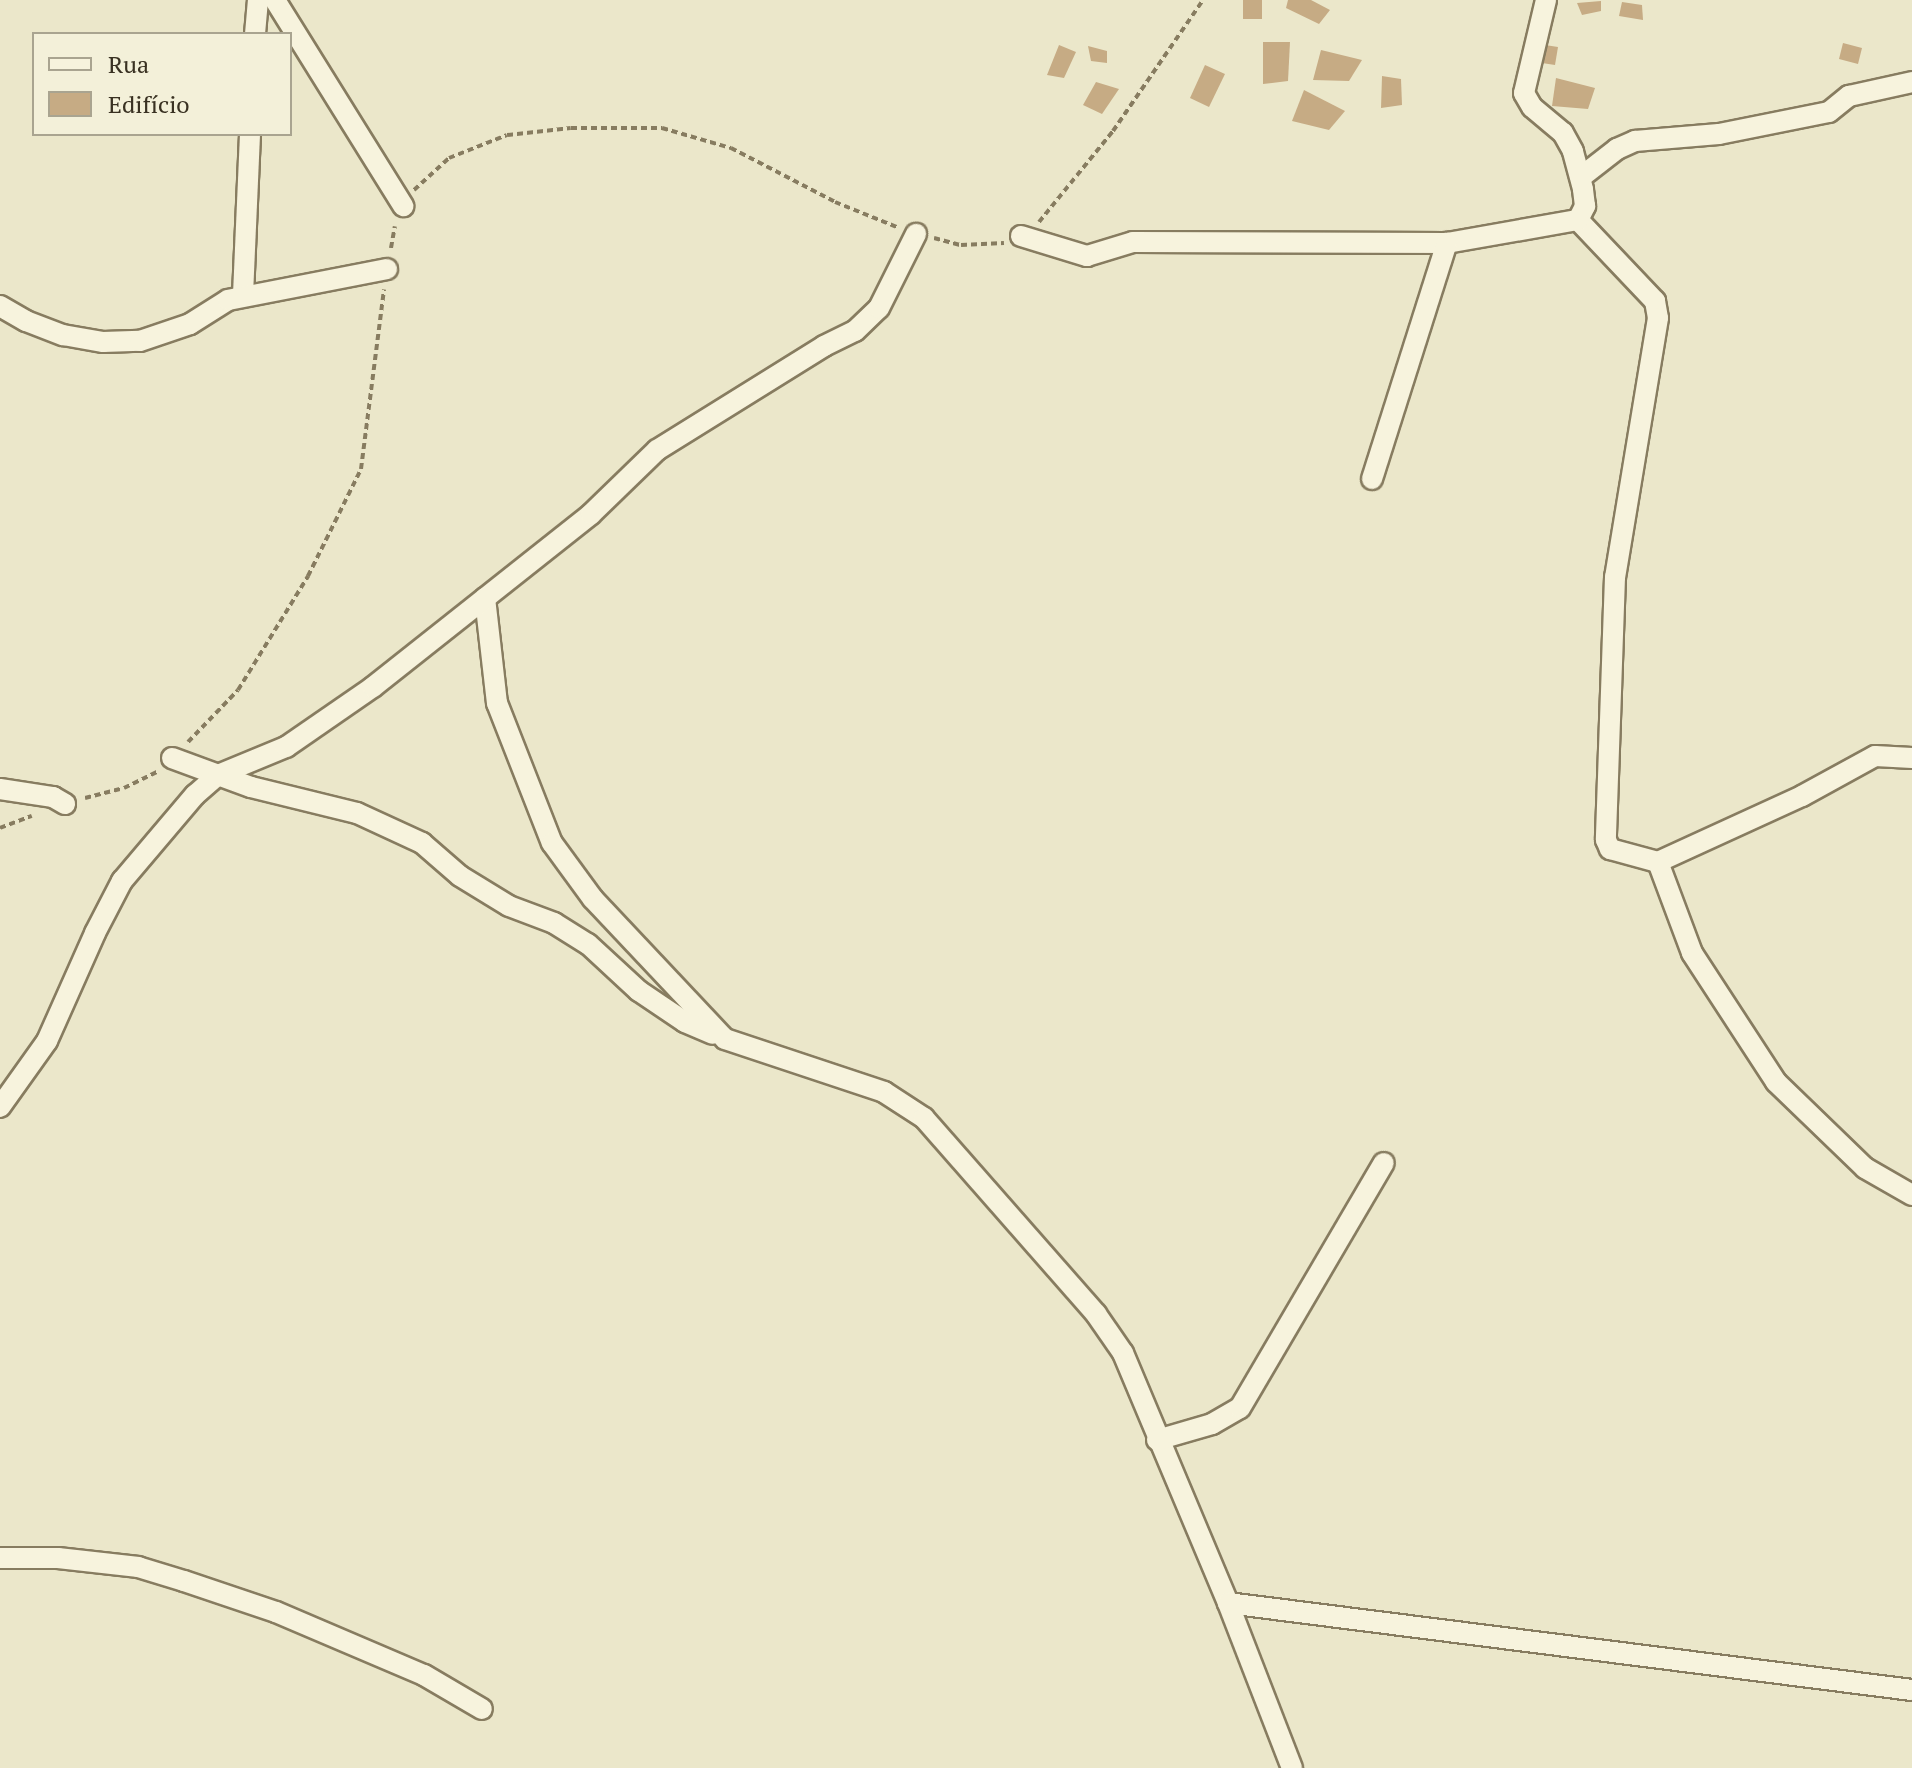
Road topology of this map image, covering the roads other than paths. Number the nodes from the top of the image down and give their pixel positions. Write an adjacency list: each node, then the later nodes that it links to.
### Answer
1 (258, 0): 4 (street)
2 (275, 0): 8 (street)
3 (1546, 0): 7 (street)
4 (255, 32)
5 (1912, 82): 7 (street)
6 (250, 136): 14 (street)
7 (1581, 177): 9 (street)
8 (403, 206)
9 (1578, 220): 12 (street); 23 (street)
10 (916, 234): 17 (street)
11 (1021, 236): 12 (street)
12 (1447, 243): 16 (street)
13 (387, 269): 14 (street)
14 (243, 295): 15 (street)
15 (0, 306)
16 (1372, 479)
17 (485, 598): 20 (street); 24 (street)
18 (172, 758): 20 (street)
19 (1912, 758): 23 (street)
20 (218, 775): 24 (street); 25 (street)
21 (0, 789): 22 (street)
22 (65, 804)
23 (1658, 862): 27 (street)
24 (725, 1039): 28 (street)
25 (0, 1107)
26 (1384, 1163): 28 (street)
27 (1912, 1195)
28 (1157, 1440): 30 (street)
29 (0, 1558): 32 (street)
30 (1228, 1603): 31 (street); 33 (street)
31 (1912, 1690)
32 (482, 1709)
33 (1292, 1768)

